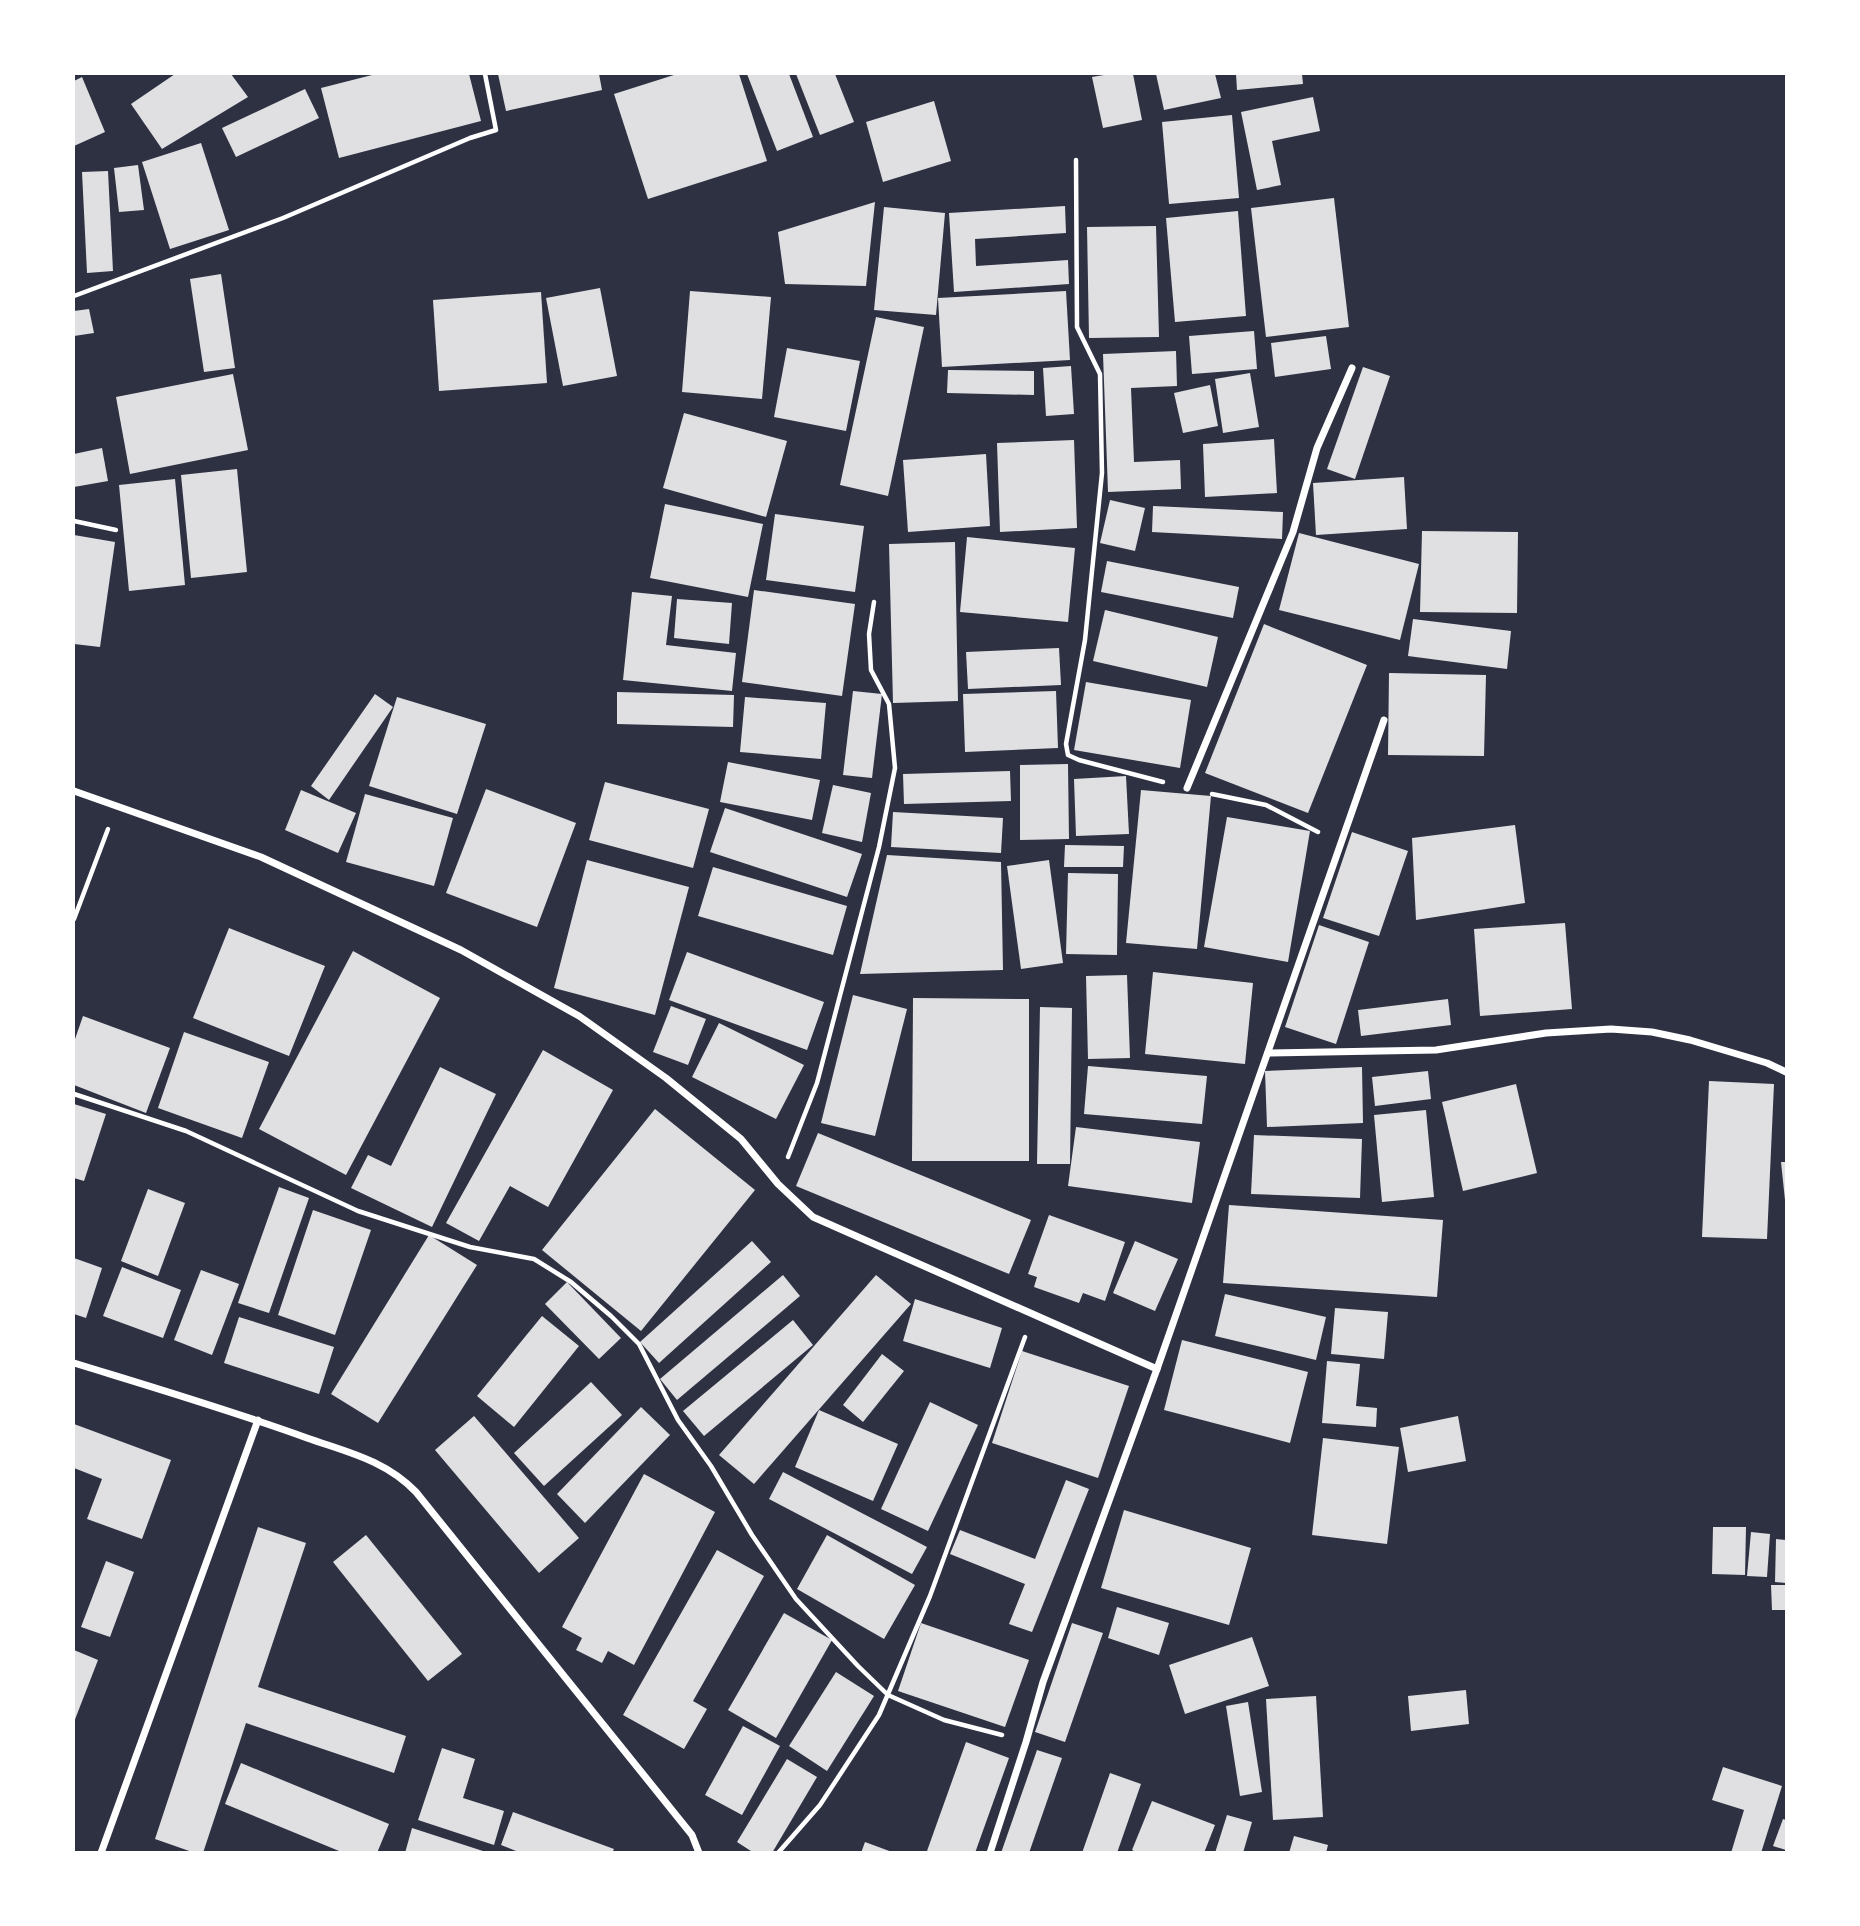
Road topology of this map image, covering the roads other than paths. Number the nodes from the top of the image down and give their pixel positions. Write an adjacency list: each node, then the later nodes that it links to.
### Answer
1 (1352, 368): 3 (street)
2 (1384, 720): 5 (street)
3 (1187, 789)
4 (74, 791): 8 (street)
5 (1268, 1053): 6 (street); 8 (street)
6 (1787, 1072)
7 (74, 1363): 9 (street)
8 (1157, 1369): 12 (street)
9 (258, 1420): 10 (street); 11 (street)
10 (101, 1853)
11 (699, 1853)
12 (990, 1853)

